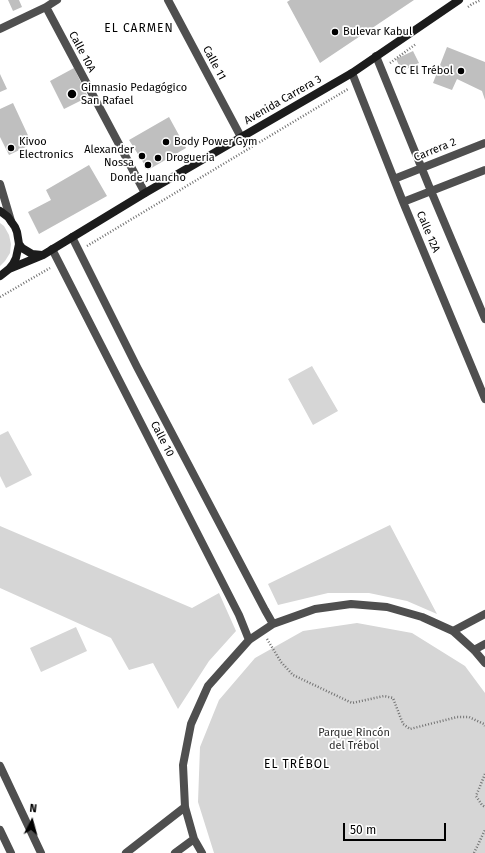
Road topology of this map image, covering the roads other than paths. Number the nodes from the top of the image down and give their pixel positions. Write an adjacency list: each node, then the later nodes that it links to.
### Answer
1 (57, 0): 4 (street)
2 (168, 0): 8 (street, Calle 11)
3 (459, 0): 6 (main road, Avenida Carrera 3)
4 (46, 7): 5 (street); 15 (street, Calle 10A)
5 (0, 29)
6 (376, 56): 7 (main road, Avenida Carrera 3); 10 (street, Calle 12A)
7 (352, 73): 8 (main road, Avenida Carrera 3); 12 (street, Calle 12A)
8 (241, 137): 15 (main road, Avenida Carrera 3)
9 (485, 143): 10 (street, Carrera 2)
10 (421, 168): 12 (street, Carrera 2); 14 (street, Calle 12A)
11 (485, 170): 14 (street)
12 (394, 179): 16 (street, Calle 12A)
13 (0, 184): 18 (street)
14 (430, 191): 16 (street); 25 (street, Calle 12A)
15 (145, 193): 19 (main road, Avenida Carrera 3)
16 (403, 202): 26 (street, Calle 12A)
17 (0, 212): 18 (main road)
18 (12, 222): 20 (main road)
19 (72, 237): 21 (main road, Avenida Carrera 3); 28 (street, Calle 10)
20 (19, 244): 22 (main road); 23 (main road)
21 (52, 249): 22 (main road, Avenida Carrera 3); 30 (street, Calle 10)
22 (43, 255): 23 (main road, Avenida Carrera 3)
23 (8, 269): 24 (main road)
24 (0, 276)
25 (485, 319)
26 (485, 399)
27 (485, 614): 29 (street)
28 (273, 624): 29 (street); 30 (street)
29 (453, 632): 32 (street)
30 (249, 640): 35 (street)
31 (485, 644): 32 (street)
32 (474, 650): 33 (street)
33 (485, 663)
34 (0, 766): 39 (street)
35 (185, 807): 37 (street); 40 (street)
36 (0, 830): 38 (street)
37 (194, 839): 41 (street); 42 (street)
38 (11, 853)
39 (41, 853)
40 (126, 853)
41 (175, 853)
42 (202, 853)

